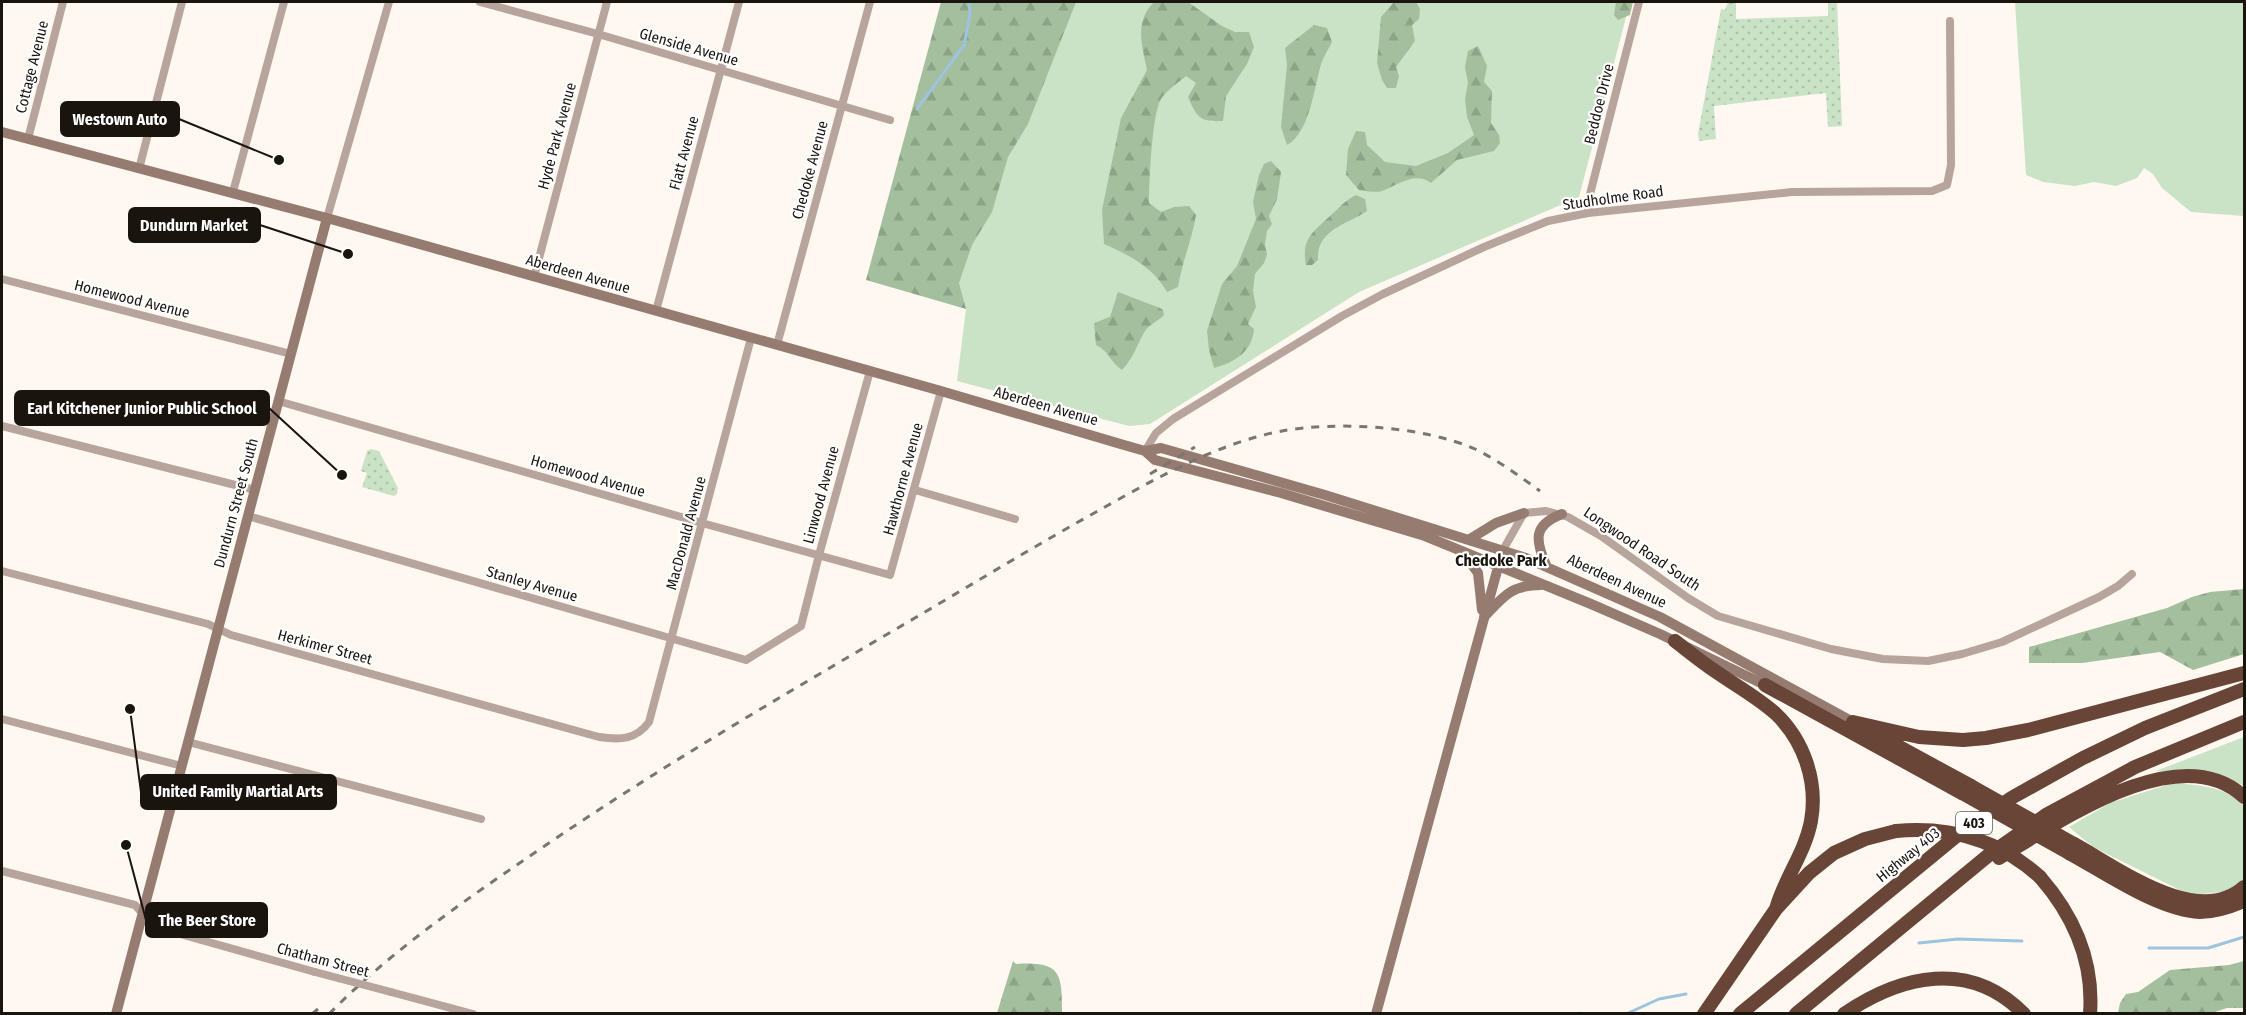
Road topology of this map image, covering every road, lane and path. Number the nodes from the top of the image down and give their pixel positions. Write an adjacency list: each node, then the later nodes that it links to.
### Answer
1 (63, 2): 16 (street, Cottage Avenue)
2 (182, 2): 17 (street)
3 (284, 2): 18 (street)
4 (389, 2): 20 (street, Dundurn Street South)
5 (480, 2): 11 (street, Glenside Avenue)
6 (607, 2): 11 (street, Hyde Park Avenue)
7 (739, 2): 12 (street, Flatt Avenue)
8 (870, 2): 13 (street, Chedoke Avenue)
9 (1639, 2): 19 (street, Beddoe Drive)
10 (1950, 21): 19 (street, Studholme Road)
11 (598, 34): 12 (street, Glenside Avenue); 21 (street, Hyde Park Avenue)
12 (720, 70): 13 (street, Glenside Avenue); 23 (street, Flatt Avenue)
13 (840, 106): 14 (street, Glenside Avenue); 25 (street, Chedoke Avenue)
14 (890, 120)
15 (2, 132): 16 (main road, Aberdeen Avenue)
16 (28, 139): 17 (main road, Aberdeen Avenue)
17 (139, 169): 18 (main road, Aberdeen Avenue)
18 (233, 192): 20 (main road, Aberdeen Avenue)
19 (1588, 213): 31 (street, Studholme Road)
20 (327, 218): 21 (main road, Aberdeen Avenue); 26 (main road, Dundurn Street South)
21 (534, 277): 23 (main road, Aberdeen Avenue)
22 (2, 279): 26 (street, Homewood Avenue)
23 (656, 311): 24 (main road, Aberdeen Avenue)
24 (751, 338): 25 (main road, Aberdeen Avenue); 38 (street, MacDonald Avenue)
25 (777, 345): 27 (main road, Aberdeen Avenue)
26 (291, 354): 29 (main road, Dundurn Street South)
27 (870, 371): 28 (main road, Aberdeen Avenue); 42 (street, Linwood Avenue)
28 (941, 391): 31 (main road, Aberdeen Avenue); 33 (street, Hawthorne Avenue)
29 (278, 401): 32 (main road, Dundurn Street South); 38 (street, Homewood Avenue)
30 (2, 426): 32 (street)
31 (1145, 451): 39 (main road, Aberdeen Avenue); 41 (main road, Aberdeen Avenue)
32 (255, 490): 36 (main road, Dundurn Street South)
33 (915, 490): 37 (street); 46 (street, Hawthorne Avenue)
34 (1524, 513): 35 (street, Longwood Road South); 39 (main road); 40 (street)
35 (1562, 514): 44 (main road); 47 (street, Longwood Road South)
36 (248, 516): 51 (main road, Dundurn Street South); 52 (street, Stanley Avenue)
37 (1015, 519)
38 (702, 523): 42 (street, Homewood Avenue); 52 (street, MacDonald Avenue)
39 (1470, 539): 40 (main road, Aberdeen Avenue)
40 (1503, 550): 43 (main road); 44 (main road, Aberdeen Avenue)
41 (1463, 551): 43 (main road, Aberdeen Avenue); 49 (main road)
42 (819, 555): 46 (street, Homewood Avenue); 50 (street, Linwood Avenue)
43 (1498, 565): 48 (main road, Aberdeen Avenue); 49 (main road)
44 (1546, 565): 58 (main road, Aberdeen Avenue)
45 (2, 571): 51 (street, Herkimer Street)
46 (890, 574)
47 (2132, 574)
48 (1553, 587): 49 (main road); 53 (main road, Aberdeen Avenue)
49 (1483, 618): 75 (main road)
50 (801, 626): 52 (street, Stanley Avenue)
51 (218, 629): 60 (street, Herkimer Street); 61 (main road, Dundurn Street South)
52 (672, 638): 60 (street, MacDonald Avenue)
53 (1675, 641): 55 (main road, Aberdeen Avenue); 71 (highway)
54 (2244, 673): 58 (highway)
55 (1765, 685): 63 (highway)
56 (2244, 689): 77 (highway, Highway 403 / 403)
57 (2, 719): 62 (street)
58 (1853, 722): 63 (highway)
59 (2244, 722): 69 (highway, 403)
60 (642, 732)
61 (188, 742): 62 (main road, Dundurn Street South); 65 (street)
62 (182, 766): 72 (main road, Dundurn Street South)
63 (1966, 789): 66 (highway, bridge)
64 (2244, 797): 69 (highway)
65 (481, 819)
66 (2072, 849): 68 (highway); 70 (highway)
67 (2, 871): 72 (street, Chatham Street)
68 (2244, 887)
69 (1938, 895): 78 (highway, 403)
70 (2244, 901)
71 (1776, 909): 76 (highway); 81 (highway, bridge)
72 (143, 914): 73 (main road, Dundurn Street South); 74 (street, Chatham Street, bridge)
73 (116, 1014)
74 (473, 1014)
75 (1376, 1014)
76 (1704, 1014)
77 (1740, 1014)
78 (1796, 1014)
79 (1844, 1014): 80 (highway)
80 (2024, 1014)
81 (2090, 1014)

